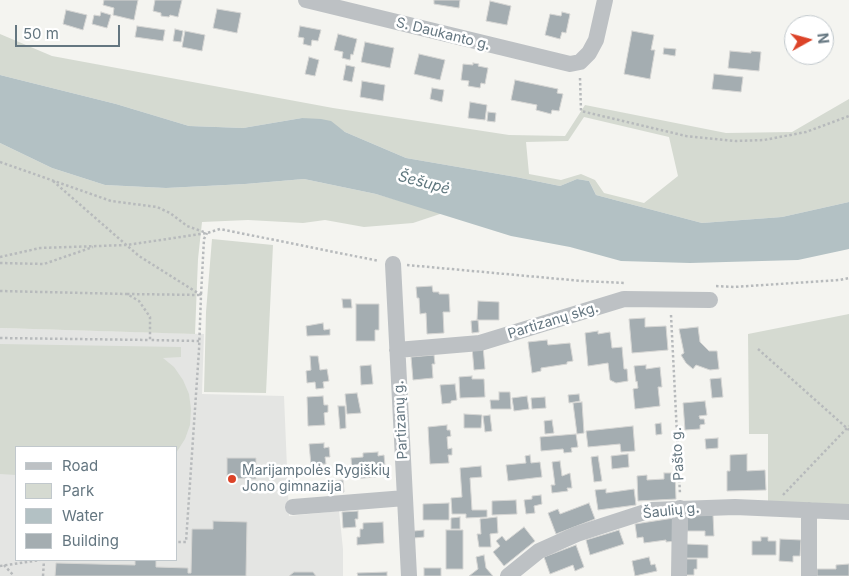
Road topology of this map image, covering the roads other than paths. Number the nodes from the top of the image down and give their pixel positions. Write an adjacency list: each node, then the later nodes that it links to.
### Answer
1 (306, 0): 2 (street, S. Daukanto g.)
2 (605, 0)
3 (393, 264): 5 (street, Partizanų g.)
4 (713, 293): 5 (street, Partizanų skg.)
5 (397, 350): 6 (street, Partizanų g.)
6 (405, 498): 7 (street); 11 (street, Partizanų g.)
7 (293, 507)
8 (680, 508): 9 (street, Šaulių g.); 12 (street, Šaulių g.); 13 (street)
9 (809, 510): 10 (street, Šaulių g.); 14 (street)
10 (849, 512)
11 (408, 576)
12 (508, 576)
13 (679, 576)
14 (809, 576)

